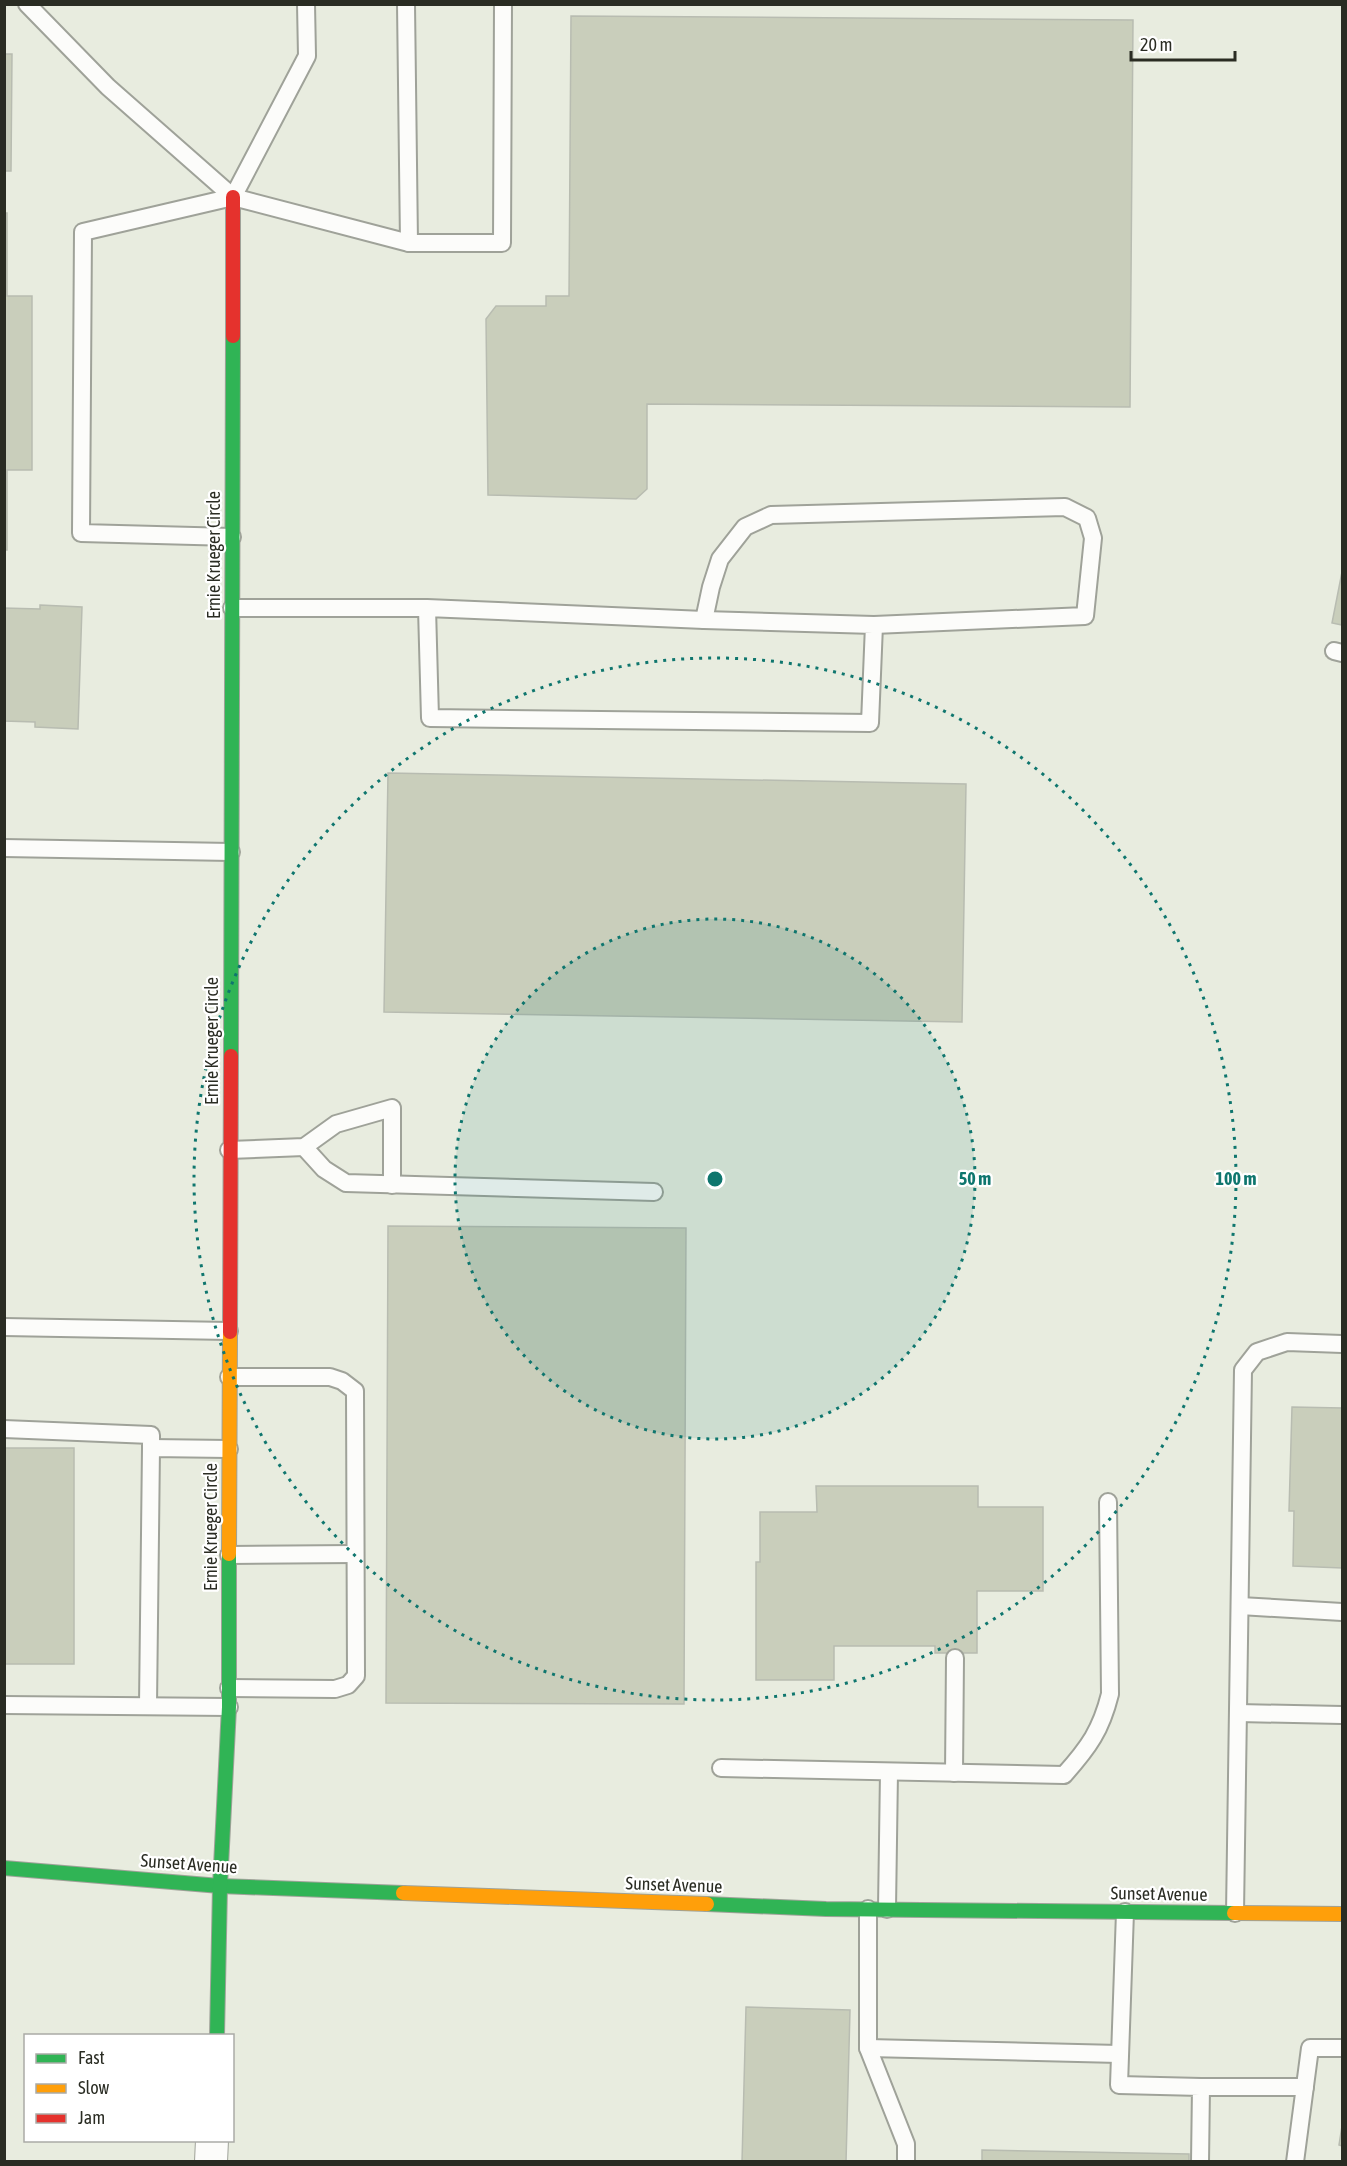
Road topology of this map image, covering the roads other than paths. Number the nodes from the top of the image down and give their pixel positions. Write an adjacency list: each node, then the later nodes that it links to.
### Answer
1 (27, 4): 5 (lane)
2 (306, 4): 5 (lane)
3 (406, 4): 6 (lane)
4 (503, 4): 6 (lane)
5 (233, 197): 6 (lane); 7 (street, Ernie Krueger Circle); 7 (lane)
6 (409, 243)
7 (232, 537): 8 (street, Ernie Krueger Circle)
8 (232, 608): 9 (lane); 13 (street, Ernie Krueger Circle)
9 (427, 608): 10 (lane); 11 (lane)
10 (704, 621): 11 (lane); 11 (lane)
11 (874, 625)
12 (4, 848): 13 (lane)
13 (231, 852): 15 (street, Ernie Krueger Circle)
14 (304, 1147): 15 (lane); 16 (lane); 16 (lane)
15 (229, 1150): 19 (street, Ernie Krueger Circle)
16 (392, 1185): 17 (lane)
17 (654, 1192)
18 (4, 1327): 19 (lane)
19 (229, 1330): 21 (street, Ernie Krueger Circle)
20 (1342, 1344): 28 (lane)
21 (229, 1377): 24 (street, Ernie Krueger Circle); 26 (lane)
22 (4, 1429): 23 (lane)
23 (151, 1448): 24 (lane); 33 (lane)
24 (229, 1449): 27 (street, Ernie Krueger Circle)
25 (1108, 1502): 39 (lane)
26 (355, 1554): 27 (lane); 31 (lane)
27 (229, 1555): 31 (street, Ernie Krueger Circle)
28 (1240, 1606): 29 (lane); 35 (lane)
29 (1342, 1612)
30 (955, 1658): 39 (lane)
31 (229, 1689): 34 (street, Ernie Krueger Circle)
32 (4, 1705): 33 (lane)
33 (148, 1706): 34 (lane)
34 (229, 1707): 41 (street, Ernie Krueger Circle)
35 (1238, 1713): 36 (lane); 45 (lane)
36 (1342, 1715)
37 (722, 1768): 38 (lane)
38 (890, 1772): 39 (lane); 43 (lane)
39 (954, 1773)
40 (4, 1868): 41 (street, Sunset Avenue)
41 (220, 1886): 42 (street, Sunset Avenue); 47 (street, Ernie Krueger Circle)
42 (868, 1909): 43 (street, Sunset Avenue); 48 (lane)
43 (887, 1909): 44 (street, Sunset Avenue)
44 (1125, 1912): 45 (street, Sunset Avenue); 50 (lane)
45 (1235, 1913): 46 (street, Sunset Avenue)
46 (1342, 1914)
47 (217, 2034)
48 (868, 2048): 50 (lane); 55 (lane)
49 (1342, 2048): 52 (lane)
50 (1119, 2054): 51 (lane)
51 (1201, 2087): 52 (lane); 56 (lane)
52 (1305, 2087): 57 (lane)
53 (212, 2142): 54 (street)
54 (211, 2162)
55 (906, 2162)
56 (1200, 2162)
57 (1295, 2162)

